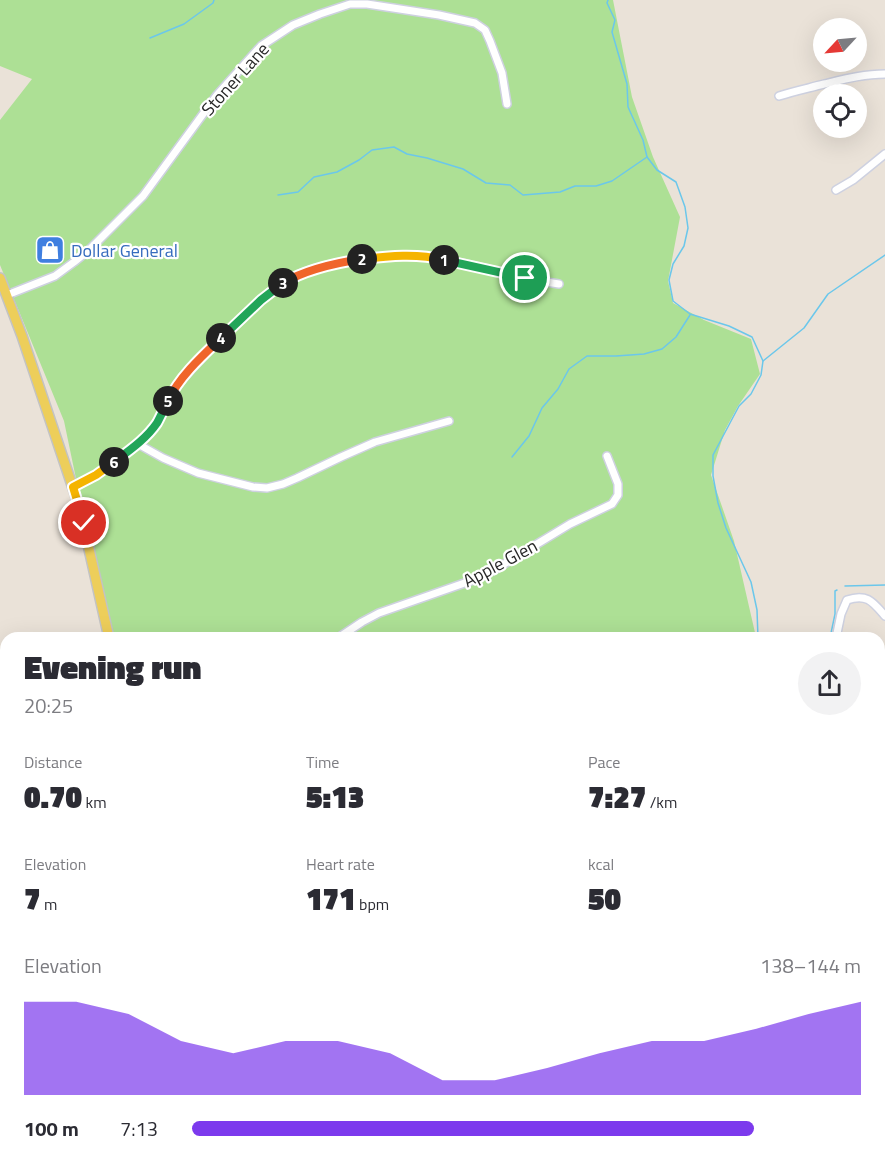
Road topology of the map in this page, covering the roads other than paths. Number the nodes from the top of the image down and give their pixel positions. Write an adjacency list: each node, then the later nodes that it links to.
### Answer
1 (885, 74): 2 (street)
2 (778, 96)
3 (507, 104): 8 (street, Stoner Lane)
4 (885, 154): 5 (street)
5 (836, 190)
6 (0, 278): 8 (main road)
7 (559, 284): 10 (street)
8 (7, 295): 12 (main road)
9 (449, 421): 10 (street)
10 (138, 444): 12 (street)
11 (607, 456): 15 (street, Apple Glen)
12 (73, 487): 14 (main road)
13 (885, 616): 16 (street)
14 (108, 632)
15 (347, 632)
16 (837, 632)

